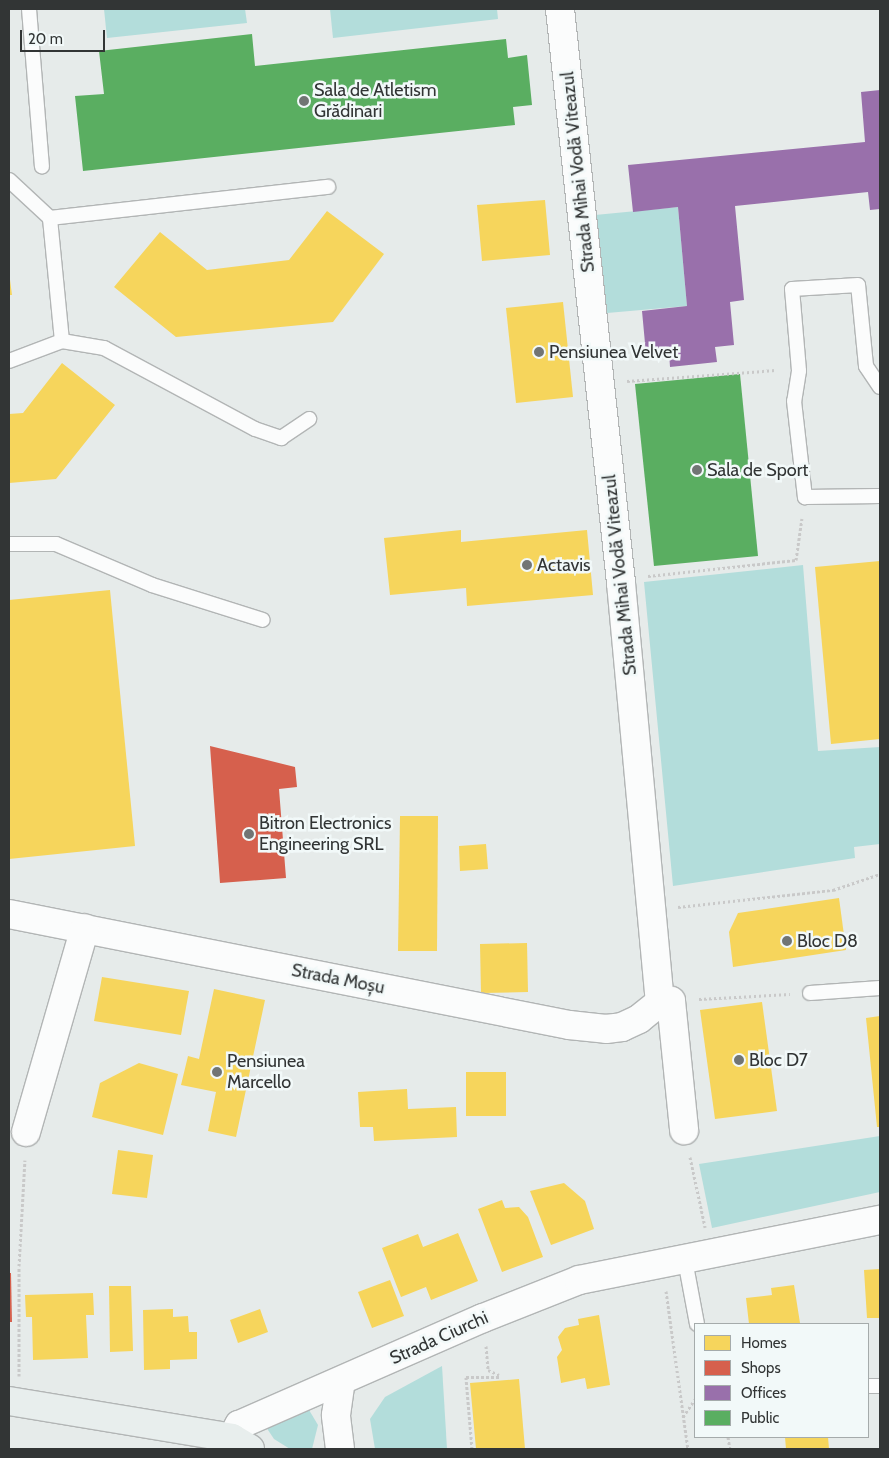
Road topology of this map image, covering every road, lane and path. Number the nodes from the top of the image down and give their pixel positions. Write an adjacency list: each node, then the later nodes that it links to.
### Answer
1 (29, 9): 3 (lane)
2 (560, 9): 19 (street, Strada Mihai Vodă Viteazul)
3 (42, 166)
4 (9, 180): 6 (lane)
5 (328, 187): 6 (lane)
6 (50, 218): 7 (lane)
7 (62, 341): 8 (lane); 12 (lane)
8 (9, 361)
9 (776, 370): 10 (path)
10 (628, 381)
11 (880, 387): 14 (lane)
12 (309, 419)
13 (880, 496): 14 (lane)
14 (805, 497): 16 (path)
15 (9, 544): 17 (lane)
16 (641, 577)
17 (263, 620)
18 (880, 874): 19 (path)
19 (652, 910): 24 (street, Strada Mihai Vodă Viteazul)
20 (9, 914): 21 (street, Strada Moșu)
21 (86, 928): 24 (street, Strada Moșu); 26 (street)
22 (880, 988): 23 (lane)
23 (810, 993): 24 (path)
24 (666, 1001): 25 (street, Strada Mihai Vodă Viteazul)
25 (684, 1130): 28 (path)
26 (26, 1132): 32 (path)
27 (880, 1220): 28 (street, Strada Ciurchi)
28 (686, 1260): 29 (lane); 31 (street, Strada Ciurchi); 34 (path)
29 (697, 1323)
30 (488, 1370): 37 (path)
31 (341, 1382): 35 (street, Strada Ciurchi); 36 (street)
32 (14, 1402): 35 (street, Strada Ciurchi)
33 (694, 1402): 34 (path)
34 (684, 1417): 38 (path)
35 (241, 1444)
36 (340, 1449)
37 (472, 1449)
38 (688, 1449)

